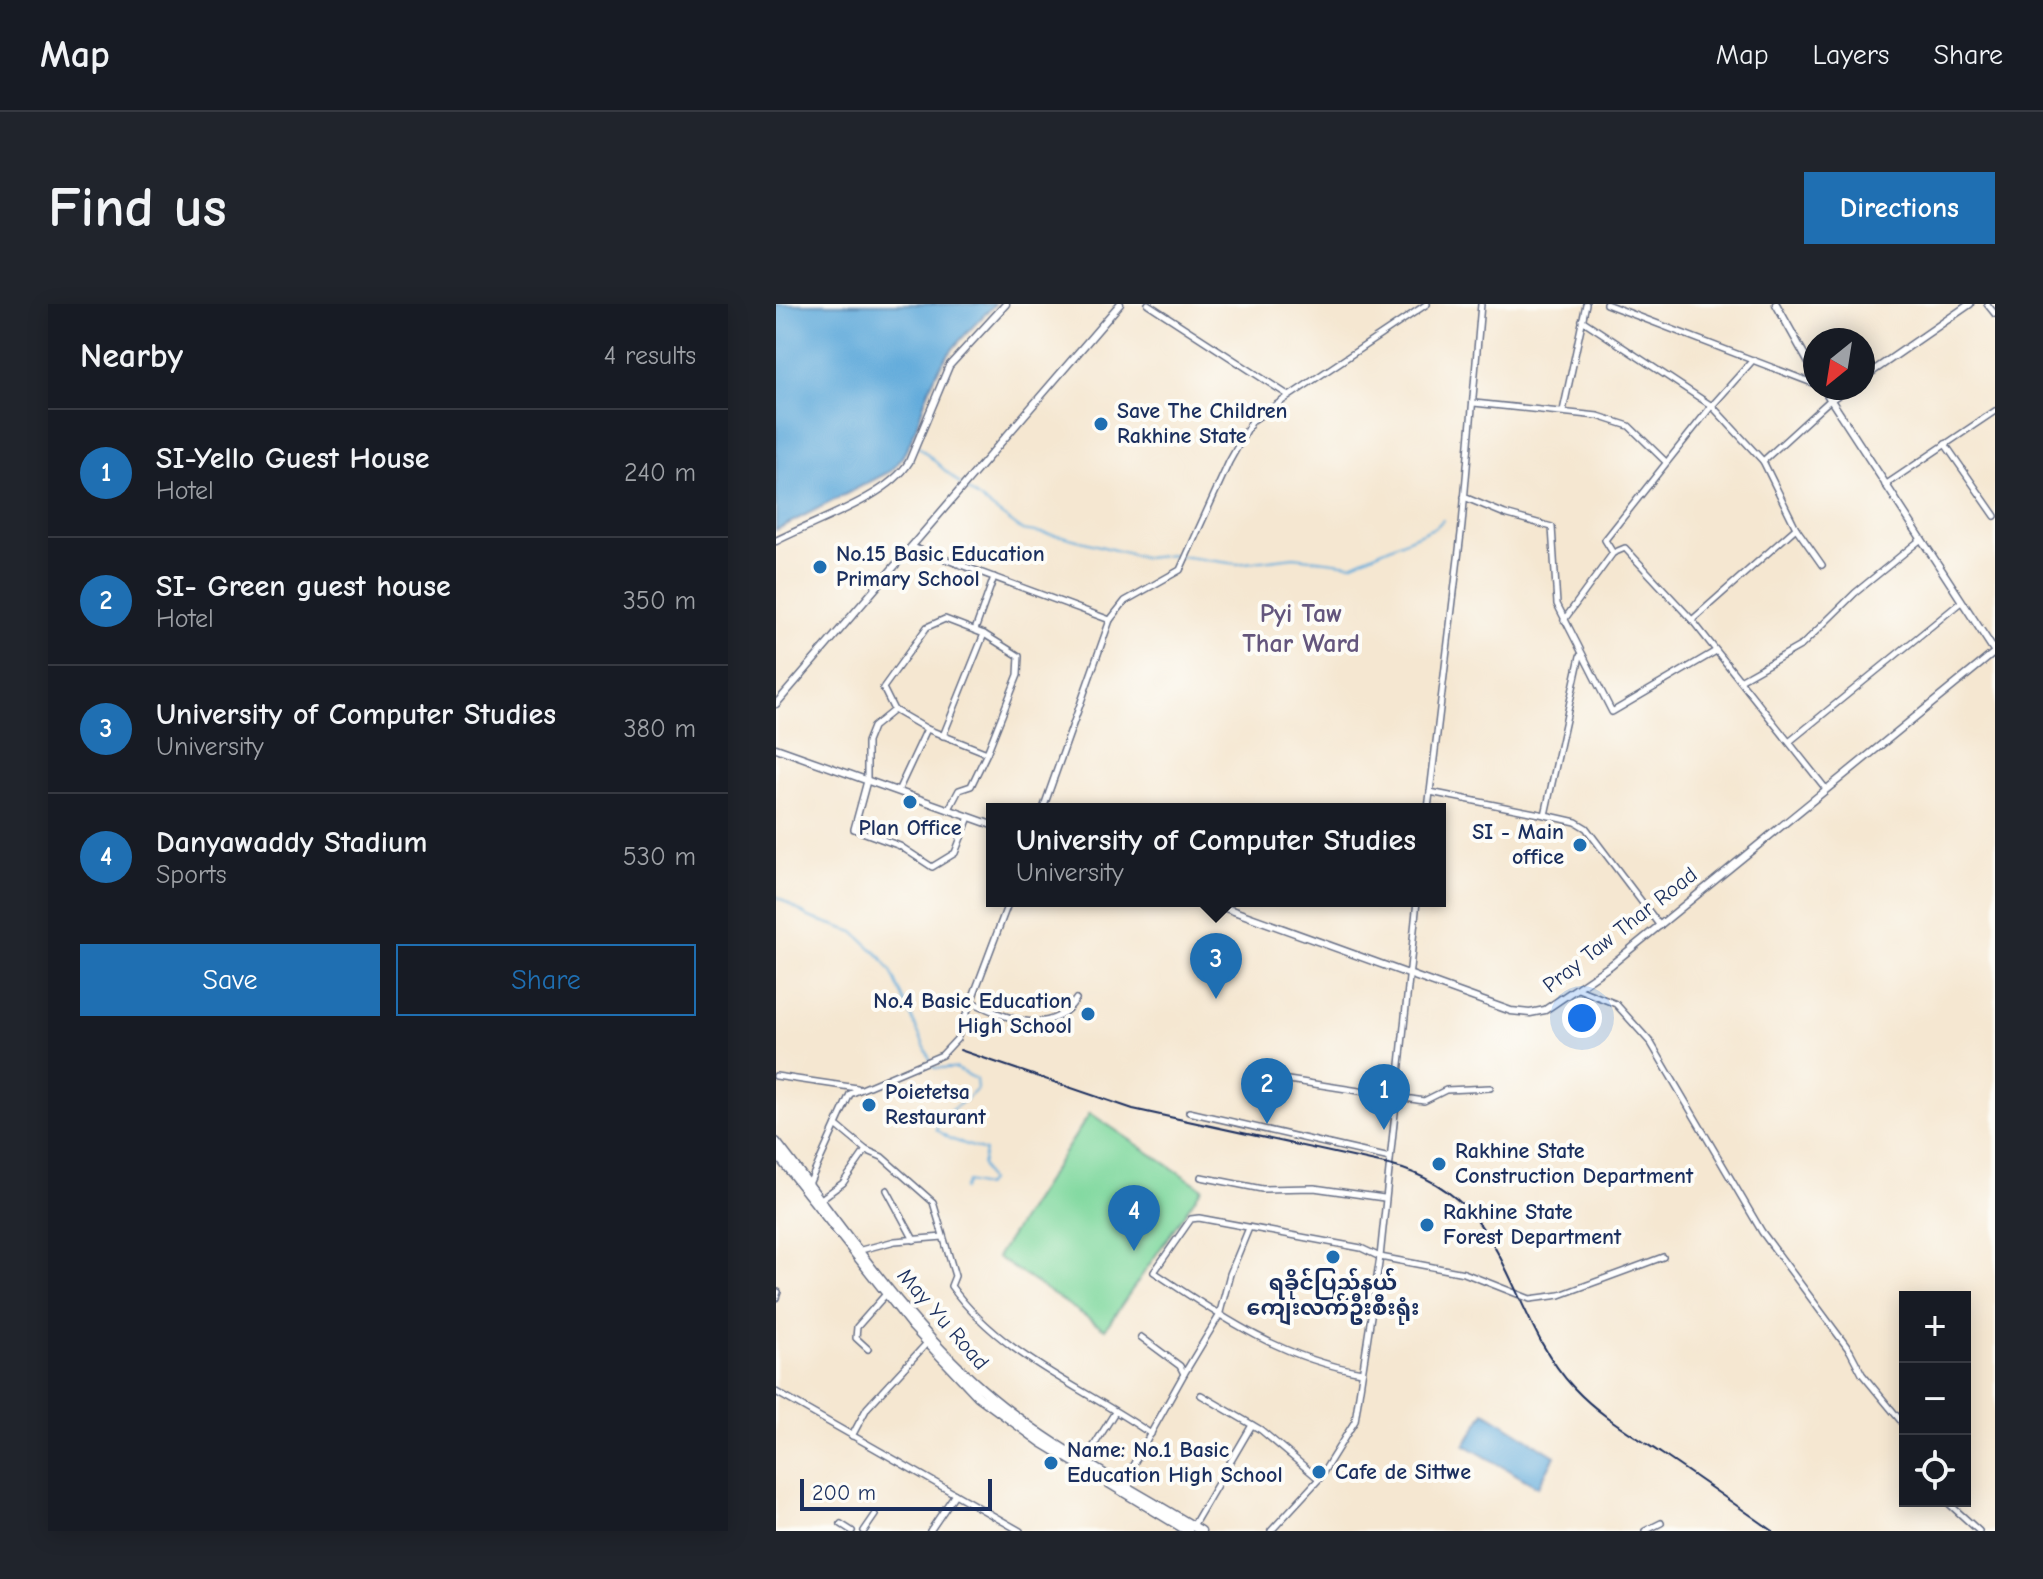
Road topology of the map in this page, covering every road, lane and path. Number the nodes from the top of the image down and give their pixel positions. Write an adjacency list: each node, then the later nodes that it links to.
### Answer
1 (1006, 304): 31 (street)
2 (1120, 304): 32 (street)
3 (1148, 304): 17 (street)
4 (1427, 304): 17 (street)
5 (1481, 304): 19 (street)
6 (1586, 304): 12 (street)
7 (1606, 304): 14 (street)
8 (1776, 304): 13 (street)
9 (1970, 304): 15 (street)
10 (1987, 304): 11 (street)
11 (1995, 314)
12 (1582, 320): 20 (street); 21 (street)
13 (1803, 352)
14 (1753, 360): 16 (street); 20 (street)
15 (1875, 370)
16 (1803, 379)
17 (1288, 395): 37 (street)
18 (1830, 400): 24 (street); 26 (street)
19 (1474, 403): 21 (street); 27 (street)
20 (1712, 406): 24 (street); 25 (street)
21 (1563, 411): 25 (street)
22 (1995, 411): 23 (street)
23 (1945, 444): 26 (street); 28 (street)
24 (1763, 461): 29 (street)
25 (1666, 462): 33 (street)
26 (1884, 485): 30 (street)
27 (1464, 497): 38 (street); 56 (street)
28 (1995, 516)
29 (1796, 528): 34 (street); 39 (street)
30 (1920, 540): 36 (street); 45 (street)
31 (776, 541)
32 (912, 547): 35 (street); 46 (street)
33 (1613, 553): 38 (street); 39 (street)
34 (1822, 565)
35 (994, 577): 37 (street); 40 (street)
36 (1961, 602): 43 (street); 50 (street)
37 (1110, 620): 57 (street)
38 (1564, 620): 44 (street)
39 (1692, 620): 42 (street)
40 (975, 630): 41 (street); 47 (street)
41 (984, 634): 49 (street); 52 (street)
42 (1716, 651): 44 (street); 45 (street)
43 (1995, 652): 54 (street, Pray Taw Thar Road)
44 (1580, 656): 60 (street)
45 (1740, 680): 50 (street)
46 (776, 704)
47 (894, 710): 48 (street); 53 (street)
48 (927, 729): 49 (street); 55 (street)
49 (943, 736): 52 (street)
50 (1789, 742): 54 (street)
51 (776, 748): 53 (street)
52 (987, 753): 59 (street)
53 (867, 781): 55 (street); 61 (street)
54 (1826, 789): 66 (street, Pray Taw Thar Road)
55 (898, 791): 59 (street)
56 (1430, 792): 58 (street); 60 (street)
57 (1045, 803)
58 (1429, 803)
59 (949, 809): 61 (street)
60 (1545, 815): 66 (street)
61 (969, 817): 62 (street)
62 (986, 823)
63 (1007, 907): 70 (street)
64 (1223, 907): 67 (street, Pray Taw Thar Road)
65 (1416, 907): 67 (street)
66 (1660, 926): 68 (street, Pray Taw Thar Road)
67 (1409, 973): 68 (street, Pray Taw Thar Road); 75 (street)
68 (1578, 989): 103 (street)
69 (1076, 999): 70 (street)
70 (972, 1002): 73 (street)
71 (1250, 1074): 75 (street)
72 (776, 1076): 73 (street)
73 (858, 1088): 77 (street)
74 (1490, 1088): 75 (street)
75 (1397, 1099): 81 (street)
76 (1189, 1112): 81 (street)
77 (836, 1124): 79 (street); 83 (street)
78 (776, 1142): 80 (main road, May Yu Road)
79 (866, 1150): 86 (street); 88 (street)
80 (780, 1158): 83 (main road, May Yu Road); 93 (main road, May Yu Road)
81 (1390, 1158): 85 (street)
82 (1201, 1177): 85 (street)
83 (809, 1184): 86 (main road, May Yu Road)
84 (887, 1190): 89 (street)
85 (1384, 1198): 91 (street)
86 (821, 1199): 90 (main road, May Yu Road)
87 (1249, 1228): 91 (street); 94 (street); 94 (street)
88 (943, 1237): 89 (street); 102 (street)
89 (914, 1240): 90 (street)
90 (861, 1250): 107 (main road, May Yu Road)
91 (1380, 1257): 92 (street); 98 (street)
92 (1663, 1257)
93 (887, 1293): 96 (main road, May Yu Road); 97 (street)
94 (1219, 1316): 98 (street); 99 (street)
95 (1141, 1337): 99 (street)
96 (927, 1343): 106 (street); 115 (main road, May Yu Road)
97 (868, 1349)
98 (1362, 1372): 108 (street)
99 (1184, 1374): 105 (street)
100 (776, 1392): 106 (street)
101 (1201, 1395): 104 (street)
102 (1115, 1412): 105 (street); 107 (street)
103 (1899, 1419)
104 (1252, 1425): 108 (street); 115 (street)
105 (1151, 1434): 109 (street)
106 (852, 1436): 110 (street)
107 (1085, 1460): 109 (main road, May Yu Road)
108 (1319, 1479): 120 (street)
109 (1123, 1483): 115 (main road, May Yu Road)
110 (955, 1494): 116 (street); 119 (street)
111 (1953, 1507): 122 (street)
112 (875, 1515): 118 (street)
113 (1661, 1523): 121 (street)
114 (841, 1524): 117 (street)
115 (1194, 1529)
116 (1015, 1530)
117 (852, 1531)
118 (864, 1531)
119 (930, 1531)
120 (1271, 1531)
121 (1645, 1531)
122 (1979, 1531)

